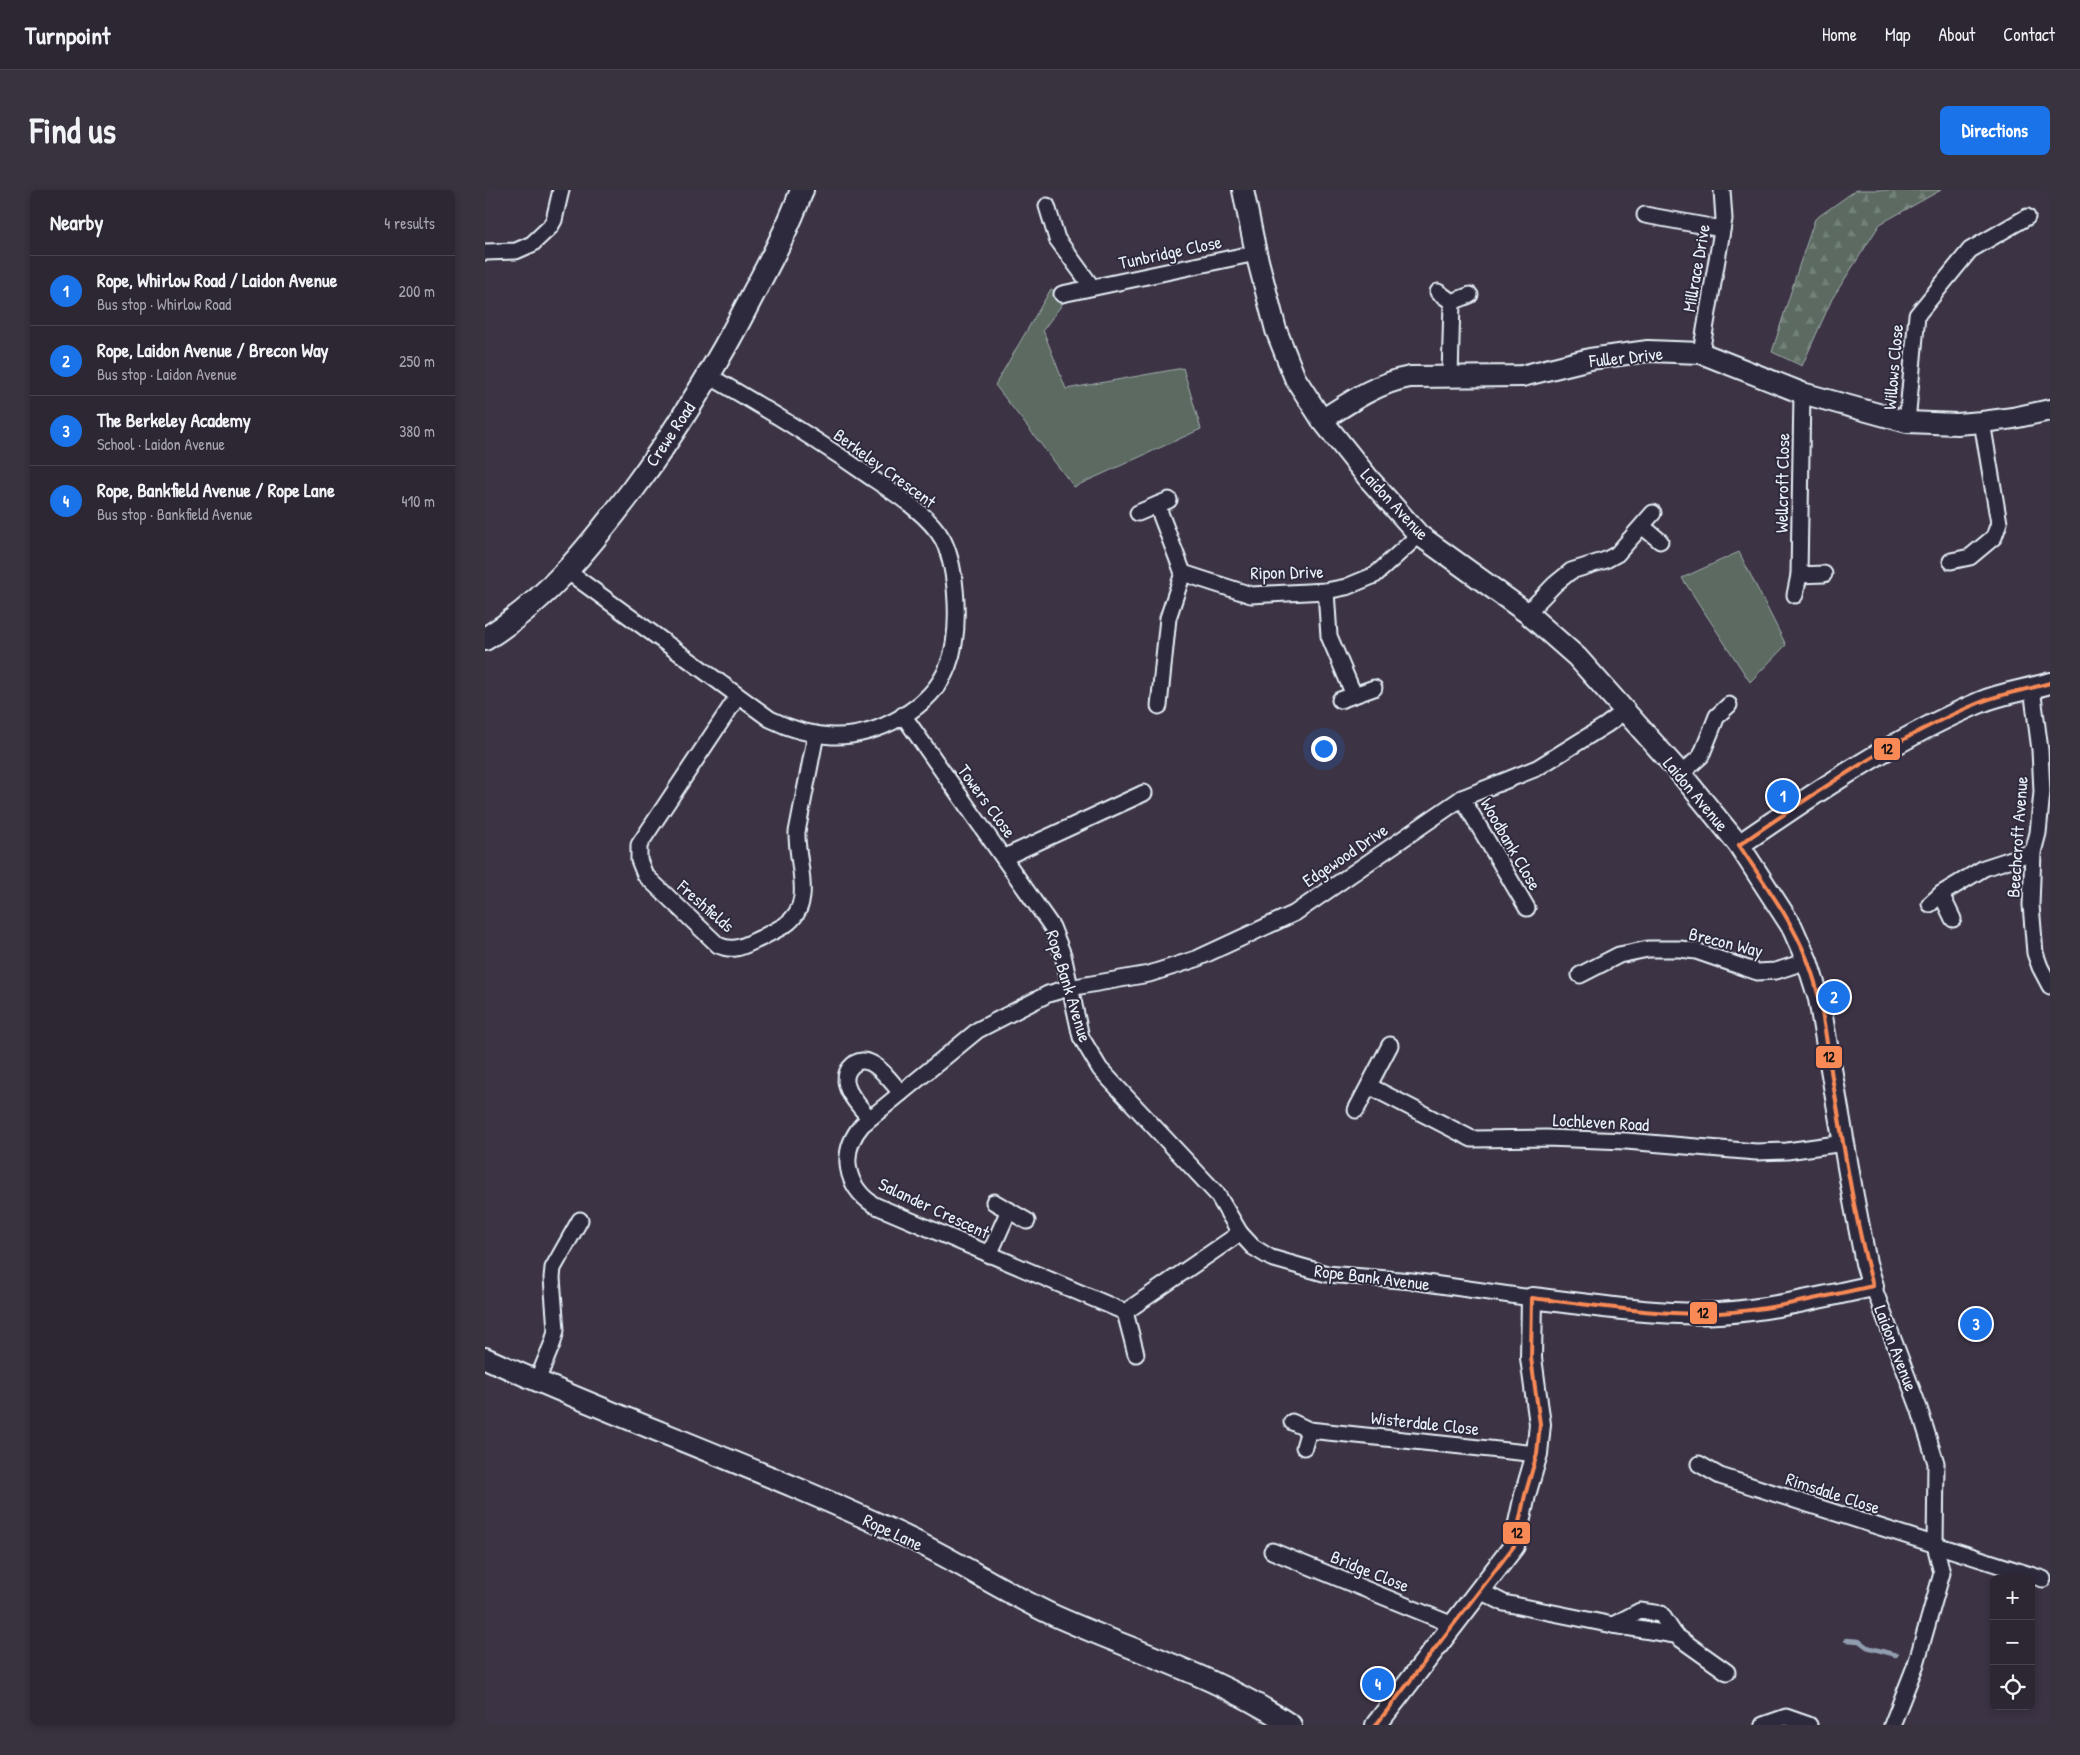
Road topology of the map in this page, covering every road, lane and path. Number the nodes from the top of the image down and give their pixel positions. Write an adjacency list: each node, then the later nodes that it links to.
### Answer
1 (561, 190): 9 (street)
2 (802, 190): 17 (main road, Crewe Road)
3 (1243, 190): 10 (street, Laidon Avenue)
4 (1722, 190): 8 (street, Millrace Drive)
5 (1047, 206): 11 (street)
6 (1645, 215): 8 (street)
7 (2027, 217): 22 (street, Willows Close)
8 (1722, 229): 16 (street, Millrace Drive)
9 (485, 252)
10 (1256, 253): 11 (street, Tunbridge Close); 21 (street, Laidon Avenue)
11 (1092, 287): 13 (street, Tunbridge Close)
12 (1438, 292): 15 (street)
13 (1062, 294)
14 (1470, 295): 15 (street)
15 (1452, 302): 18 (street)
16 (1701, 353): 18 (street, Fuller Drive); 19 (street, Fuller Drive)
17 (709, 376): 30 (main road, Crewe Road); 44 (street, Berkeley Crescent)
18 (1450, 377): 21 (street, Fuller Drive)
19 (1802, 393): 22 (street, Fuller Drive); 33 (street, Wellcroft Close)
20 (2050, 410): 23 (street, Fuller Drive)
21 (1322, 420): 27 (street, Laidon Avenue)
22 (1907, 422): 23 (street, Fuller Drive)
23 (1982, 422): 29 (street)
24 (1138, 512): 31 (street)
25 (1653, 513): 26 (street)
26 (1642, 526): 28 (street); 36 (street)
27 (1419, 535): 34 (street, Ripon Drive); 36 (street, Laidon Avenue)
28 (1661, 541)
29 (1951, 561)
30 (567, 571): 37 (main road, Crewe Road); 40 (street, Berkeley Crescent)
31 (1183, 573): 34 (street, Ripon Drive); 42 (street)
32 (1824, 574): 33 (street)
33 (1799, 575): 35 (street, Wellcroft Close)
34 (1326, 591): 39 (street)
35 (1795, 595)
36 (1527, 613): 43 (street, Laidon Avenue)
37 (485, 638)
38 (2041, 686): 49 (street, Beechcroft Avenue); 50 (street)
39 (1374, 688)
40 (738, 696): 45 (street, Berkeley Crescent); 45 (street, Freshfields)
41 (1729, 705): 46 (street)
42 (1159, 706)
43 (1625, 711): 46 (street, Laidon Avenue); 48 (street, Edgewood Drive)
44 (903, 715): 45 (street, Berkeley Crescent); 52 (street, Towers Close)
45 (817, 734)
46 (1681, 774): 50 (street, Laidon Avenue)
47 (1144, 794): 52 (street, Towers Close)
48 (1462, 798): 53 (street, Woodbank Close); 58 (street, Edgewood Drive)
49 (2044, 834): 51 (street, Beechcroft Avenue)
50 (1739, 845): 55 (street, Laidon Avenue)
51 (2033, 852): 54 (street); 57 (street, Beechcroft Avenue)
52 (1005, 857): 58 (street, Rope Bank Avenue)
53 (1527, 908)
54 (1953, 919)
55 (1807, 960): 56 (street, Brecon Way); 64 (street, Laidon Avenue)
56 (1580, 975)
57 (2050, 986)
58 (1069, 988): 61 (street, Salander Crescent); 69 (street, Rope Bank Avenue)
59 (1390, 1045): 60 (street)
60 (1369, 1086): 62 (street); 64 (street, Lochleven Road)
61 (901, 1094): 63 (street, Salander Crescent); 63 (street)
62 (1356, 1110)
63 (869, 1118): 70 (street, Salander Crescent)
64 (1844, 1143): 71 (street, Laidon Avenue)
65 (994, 1202): 66 (street, Salander Crescent)
66 (1009, 1210): 68 (street, Salander Crescent); 70 (street, Salander Crescent)
67 (580, 1220): 76 (street)
68 (1027, 1221)
69 (1240, 1234): 72 (street, Rope Bank Avenue); 73 (street)
70 (989, 1254): 73 (street, Salander Crescent)
71 (1873, 1286): 72 (street, Rope Bank Avenue); 82 (street, Laidon Avenue)
72 (1532, 1298): 80 (street)
73 (1125, 1312): 74 (street)
74 (1136, 1354)
75 (485, 1358): 76 (street, Rope Lane)
76 (537, 1381): 88 (street, Rope Lane)
77 (1292, 1422): 78 (street, Wisterdale Close)
78 (1309, 1430): 79 (street); 80 (street, Wisterdale Close)
79 (1304, 1447)
80 (1537, 1454): 85 (street)
81 (1699, 1464): 82 (street, Rimsdale Close)
82 (1935, 1545): 84 (street, Rimsdale Close); 92 (street, Laidon Avenue)
83 (1272, 1551): 86 (street, Bridge Close)
84 (2043, 1578)
85 (1480, 1591): 86 (street); 87 (street)
86 (1453, 1625): 89 (street)
87 (1727, 1672)
88 (1291, 1725)
89 (1376, 1725)
90 (1763, 1725): 91 (street)
91 (1809, 1725)
92 (1892, 1725)

